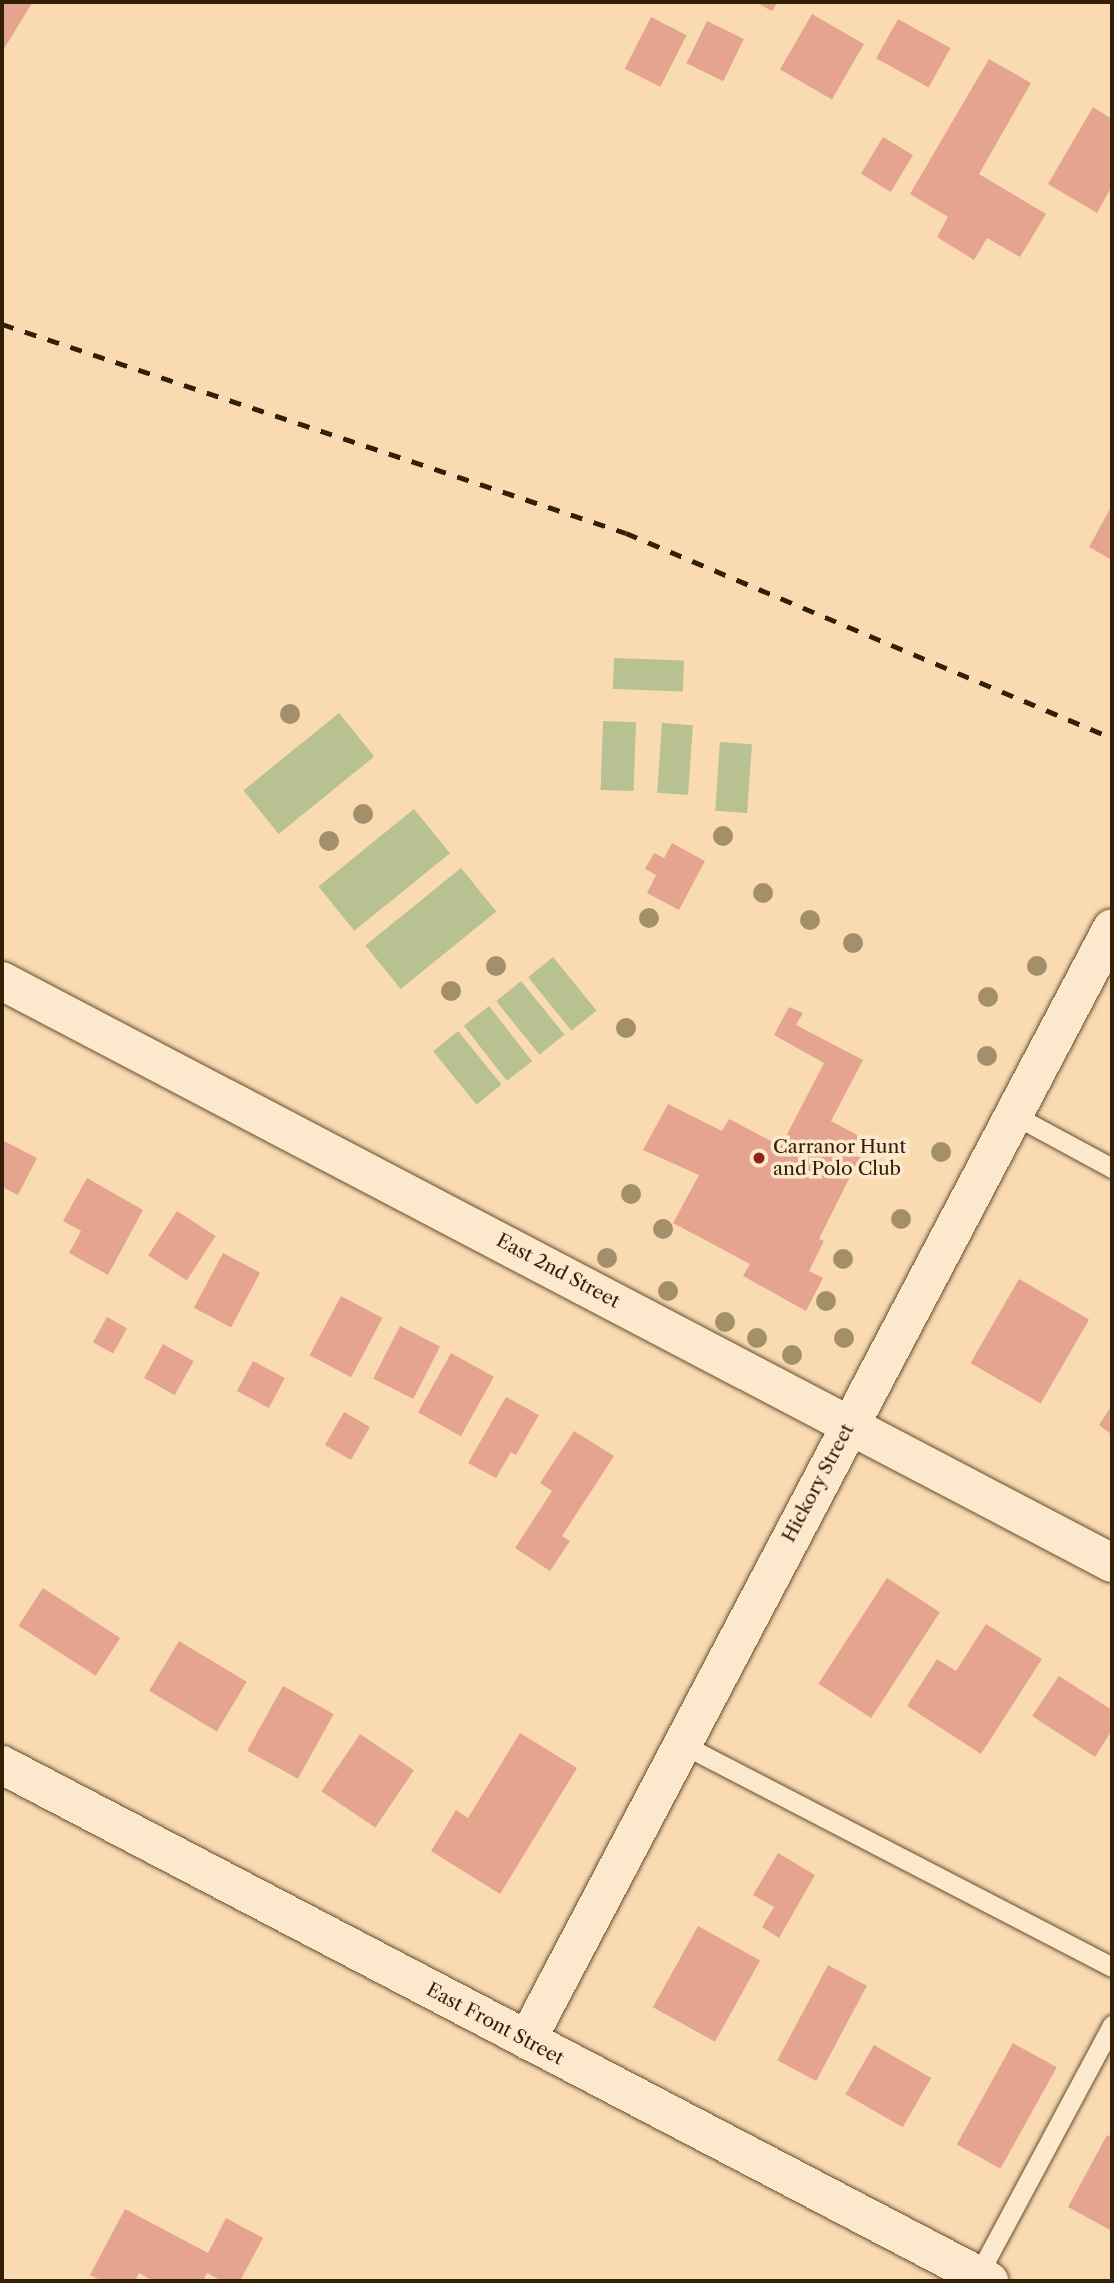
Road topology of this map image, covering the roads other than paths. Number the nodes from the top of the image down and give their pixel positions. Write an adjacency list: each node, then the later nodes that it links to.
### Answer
1 (1112, 928): 3 (street, Hickory Street)
2 (2, 981): 5 (street, East 2nd Street)
3 (1014, 1115): 4 (lane); 5 (street, Hickory Street)
4 (1112, 1168)
5 (850, 1424): 6 (street, East 2nd Street); 7 (street, Hickory Street)
6 (1112, 1563)
7 (680, 1743): 9 (lane); 11 (street, Hickory Street)
8 (2, 1765): 11 (street, East Front Street)
9 (1112, 1968)
10 (1112, 2025): 12 (lane)
11 (527, 2040): 12 (street, East Front Street)
12 (984, 2278)

